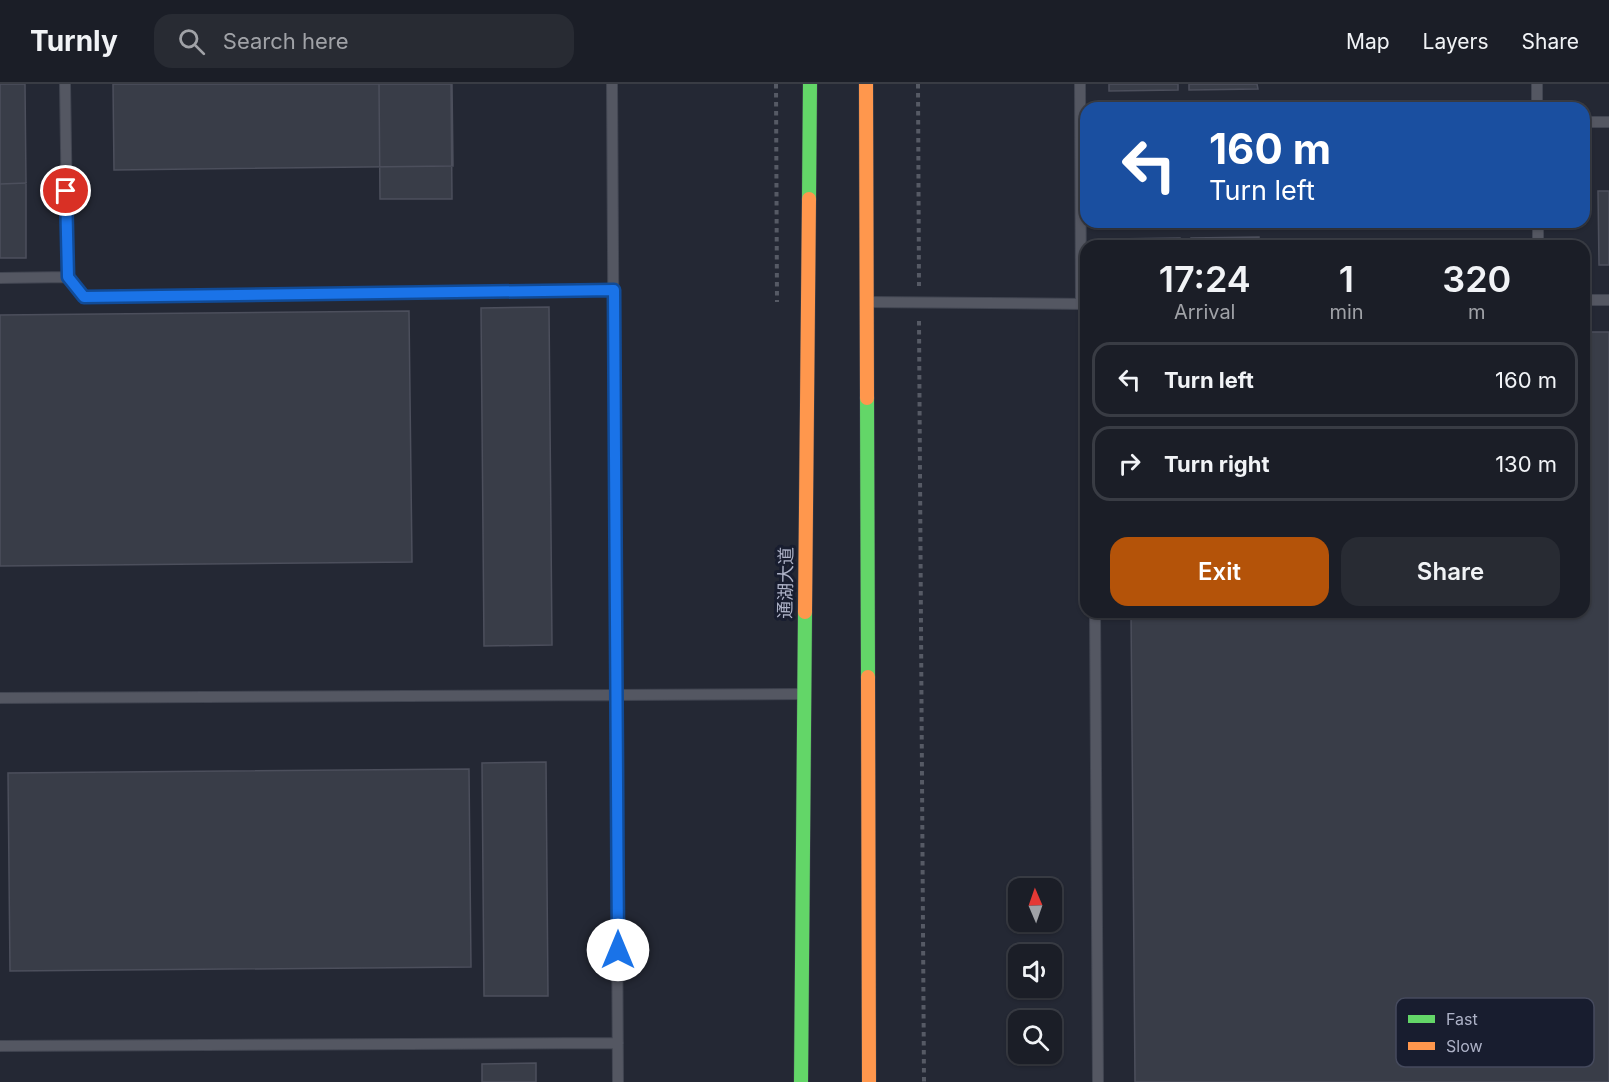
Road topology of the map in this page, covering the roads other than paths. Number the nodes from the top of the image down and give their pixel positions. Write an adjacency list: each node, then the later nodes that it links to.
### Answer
1 (65, 84): 11 (lane)
2 (612, 84): 13 (lane)
3 (810, 84): 20 (main road, 通湖大道)
4 (866, 84): 16 (main road)
5 (1080, 84): 7 (lane)
6 (1537, 84): 8 (lane)
7 (1080, 102)
8 (1537, 102)
9 (1590, 122): 10 (lane)
10 (1609, 122)
11 (68, 277): 12 (lane); 13 (lane)
12 (0, 278)
13 (614, 290): 19 (lane)
14 (1590, 300): 15 (lane)
15 (1609, 300)
16 (866, 302): 17 (lane); 26 (main road)
17 (1080, 304)
18 (1095, 618): 27 (lane)
19 (617, 694): 20 (lane); 21 (lane); 22 (lane)
20 (803, 694): 25 (main road, 通湖大道)
21 (0, 698)
22 (618, 1043): 23 (lane); 24 (lane)
23 (0, 1046)
24 (618, 1082)
25 (801, 1082)
26 (869, 1082)
27 (1098, 1082)

